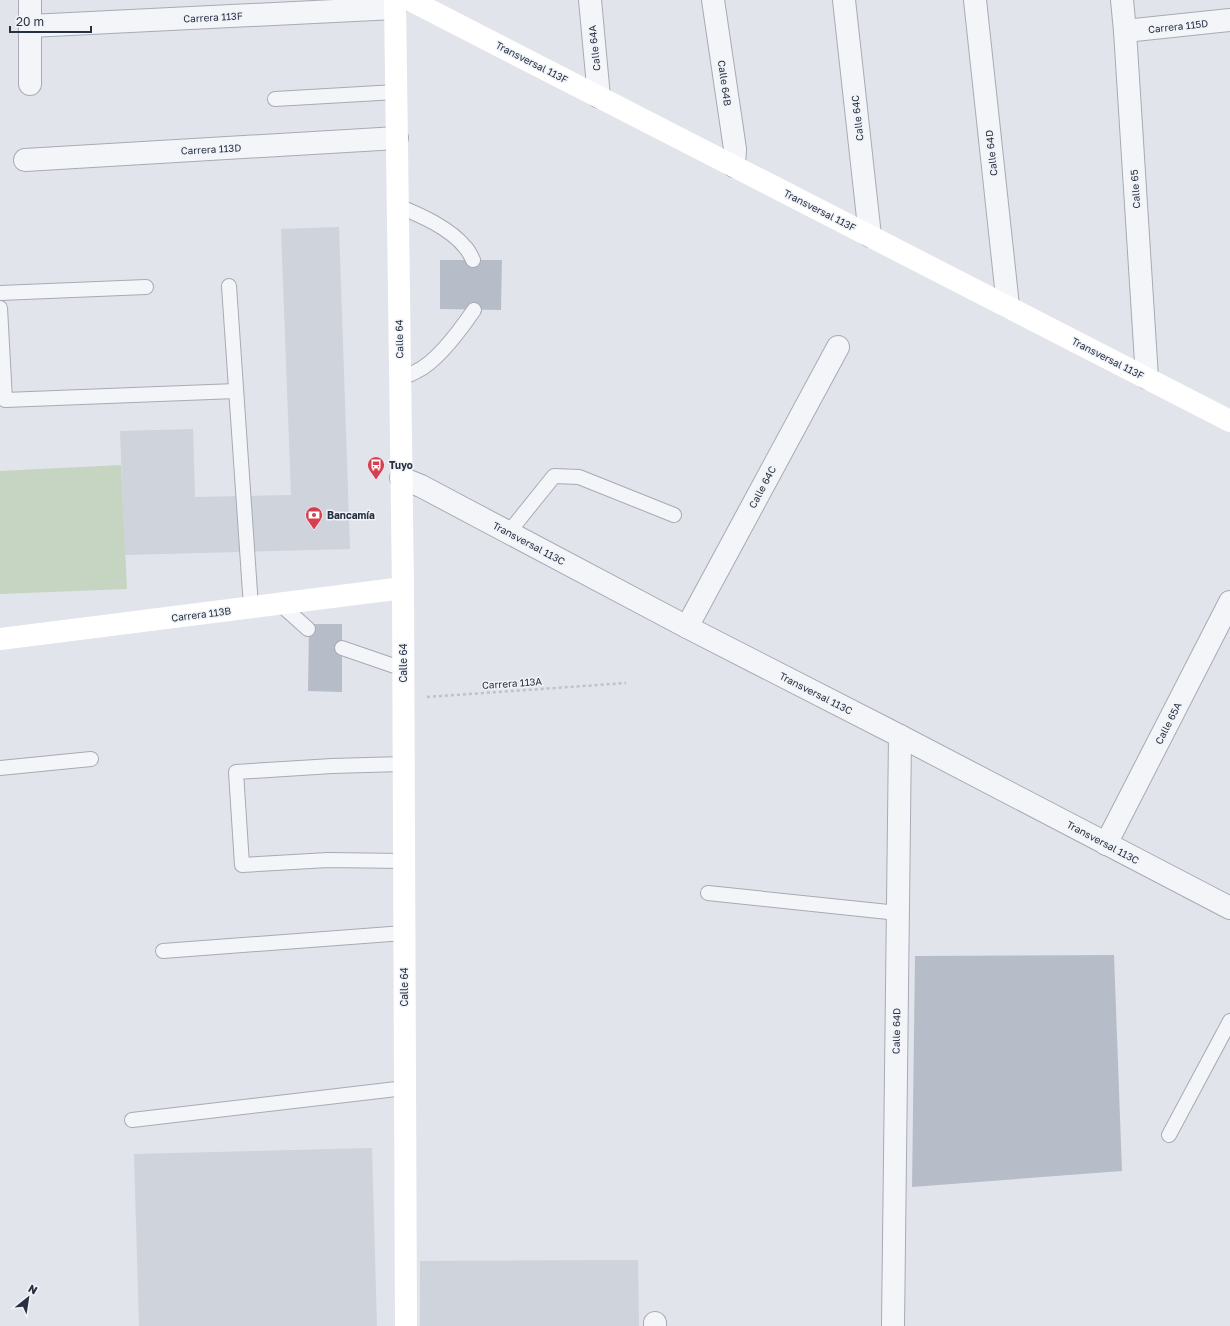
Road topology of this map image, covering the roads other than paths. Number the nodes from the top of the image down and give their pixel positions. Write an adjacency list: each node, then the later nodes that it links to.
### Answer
1 (30, 0): 9 (street)
2 (590, 0): 13 (street, Calle 64A)
3 (713, 0): 17 (street, Calle 64B)
4 (844, 0): 19 (street, Calle 64C)
5 (975, 0): 24 (street, Calle 64D)
6 (1122, 0): 10 (street, Calle 65)
7 (400, 3): 9 (street, Carrera 113F); 12 (street, Calle 64); 13 (street, Transversal 113F)
8 (1230, 20): 10 (street, Carrera 115D)
9 (30, 26): 11 (street)
10 (1125, 31): 28 (street, Calle 65)
11 (30, 84)
12 (396, 92): 14 (lane); 15 (street, Calle 64)
13 (599, 96): 17 (street, Transversal 113F)
14 (275, 99)
15 (397, 138): 16 (street, Carrera 113D); 18 (street, Calle 64)
16 (25, 160)
17 (734, 166): 19 (street, Transversal 113F)
18 (398, 206): 20 (lane); 29 (street, Calle 64)
19 (870, 236): 24 (street, Transversal 113F)
20 (474, 260)
21 (229, 286): 30 (lane)
22 (146, 287): 23 (lane)
23 (0, 293)
24 (1008, 306): 28 (street, Transversal 113F)
25 (0, 308): 30 (lane)
26 (474, 310): 29 (lane)
27 (838, 347): 39 (street, Calle 64C)
28 (1147, 378): 31 (street, Transversal 113F)
29 (400, 379): 32 (street, Calle 64)
30 (236, 391): 38 (lane)
31 (1230, 421)
32 (401, 478): 34 (street, Transversal 113C); 35 (street, Calle 64)
33 (674, 515): 34 (lane)
34 (509, 532): 39 (street, Transversal 113C)
35 (403, 588): 37 (street, Carrera 113B); 43 (street, Calle 64)
36 (1230, 602): 48 (street, Calle 65A)
37 (279, 604): 38 (street, Carrera 113B); 40 (lane)
38 (251, 607): 41 (street, Carrera 113B)
39 (687, 627): 44 (street, Transversal 113C)
40 (308, 629)
41 (0, 639)
42 (342, 648): 43 (lane)
43 (403, 669): 46 (street, Calle 64)
44 (900, 736): 48 (street, Transversal 113C); 52 (street, Calle 64D)
45 (91, 760): 47 (lane)
46 (403, 764): 49 (street, Calle 64); 49 (lane)
47 (0, 768)
48 (1106, 844): 51 (street, Transversal 113C)
49 (404, 861): 53 (street, Calle 64)
50 (708, 893): 52 (lane)
51 (1230, 908)
52 (898, 914): 60 (street, Calle 64D)
53 (404, 933): 54 (lane); 56 (street, Calle 64)
54 (163, 951)
55 (1230, 1021): 58 (lane)
56 (405, 1088): 57 (lane); 59 (street, Calle 64)
57 (132, 1120)
58 (1169, 1135)
59 (406, 1326)
60 (892, 1326)

